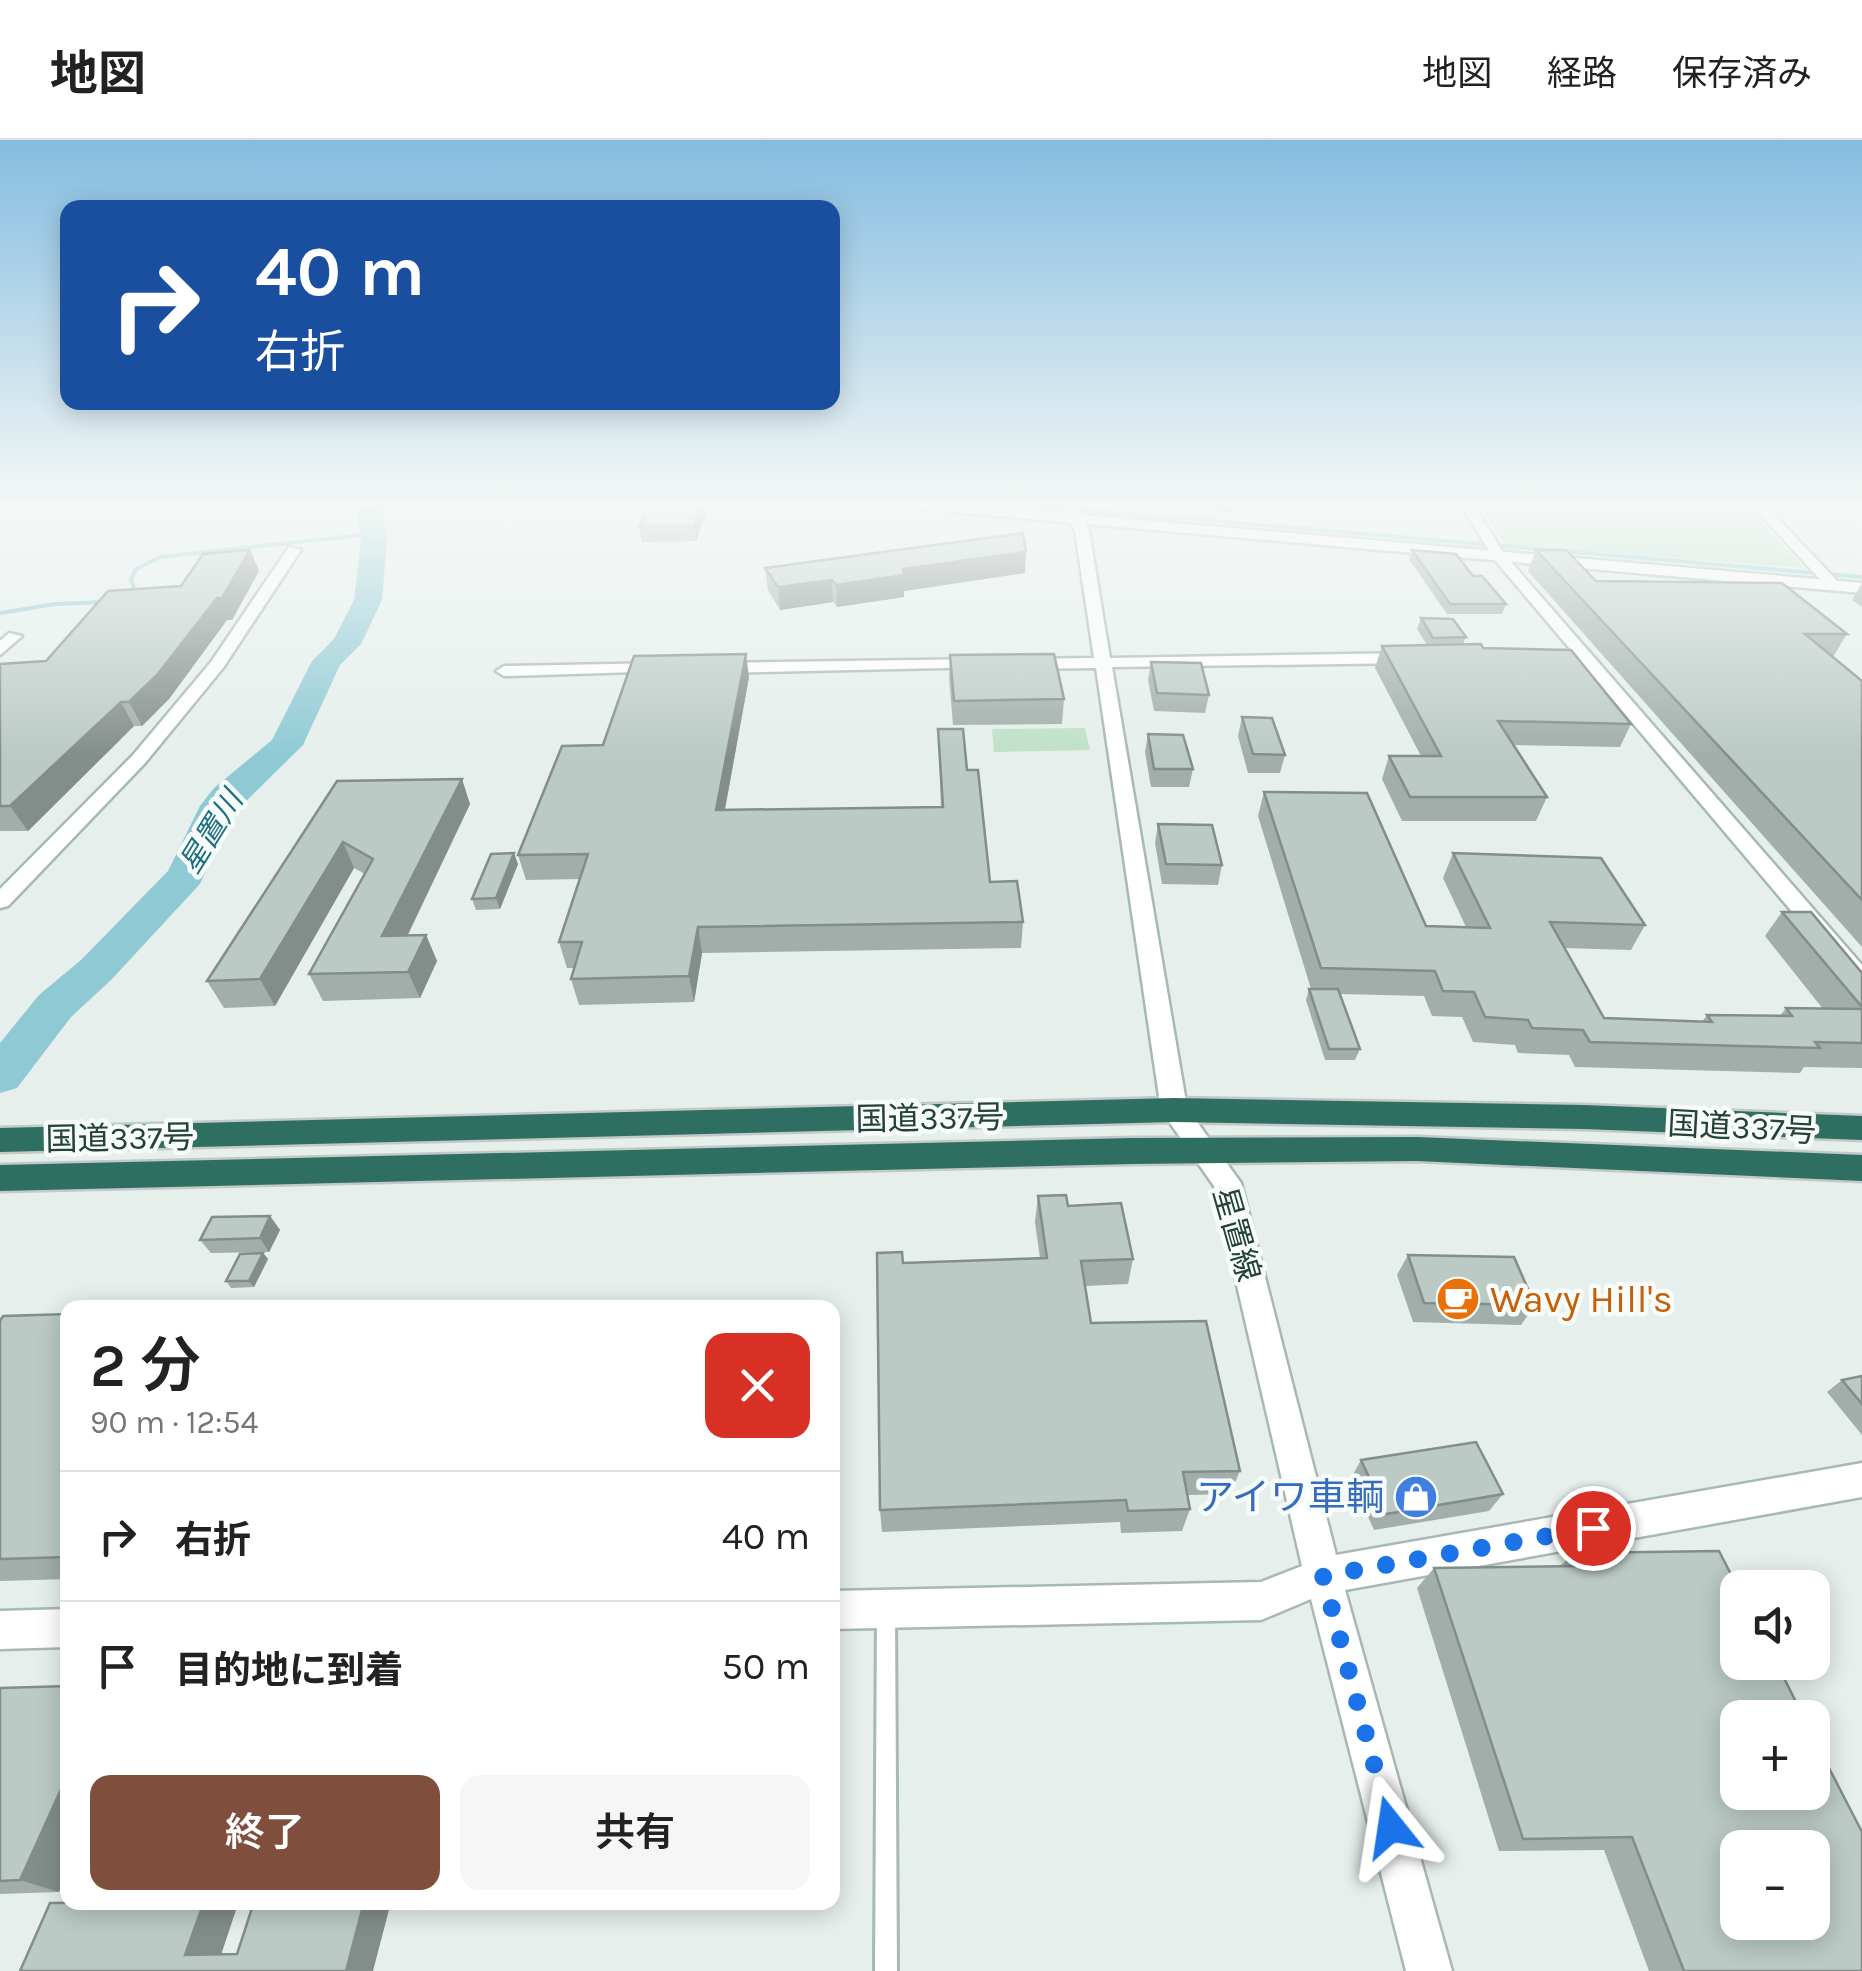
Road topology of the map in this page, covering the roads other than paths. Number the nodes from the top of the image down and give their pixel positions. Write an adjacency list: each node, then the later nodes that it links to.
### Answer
1 (269, 586): 11 (street)
2 (1088, 586): 7 (street, 星置線)
3 (1524, 586): 12 (street)
4 (14, 636): 5 (street)
5 (0, 650)
6 (1422, 658): 7 (street)
7 (1102, 663): 9 (street); 13 (street, 星置線)
8 (684, 668): 10 (street)
9 (704, 668)
10 (504, 670)
11 (0, 901)
12 (1862, 980)
13 (1174, 1110): 14 (highway, 国道337号); 15 (highway, 国道337号); 16 (street, 星置線)
14 (1862, 1128)
15 (0, 1140)
16 (1205, 1152): 17 (highway, 国道337号); 18 (highway, 国道337号); 20 (street, 星置線)
17 (1862, 1168)
18 (15, 1178)
19 (1862, 1480): 20 (street)
20 (1323, 1576): 21 (street); 26 (street, 星置線)
21 (886, 1608): 22 (street); 25 (lane)
22 (840, 1610)
23 (60, 1628): 24 (street)
24 (0, 1630)
25 (886, 1971)
26 (1429, 1971)

